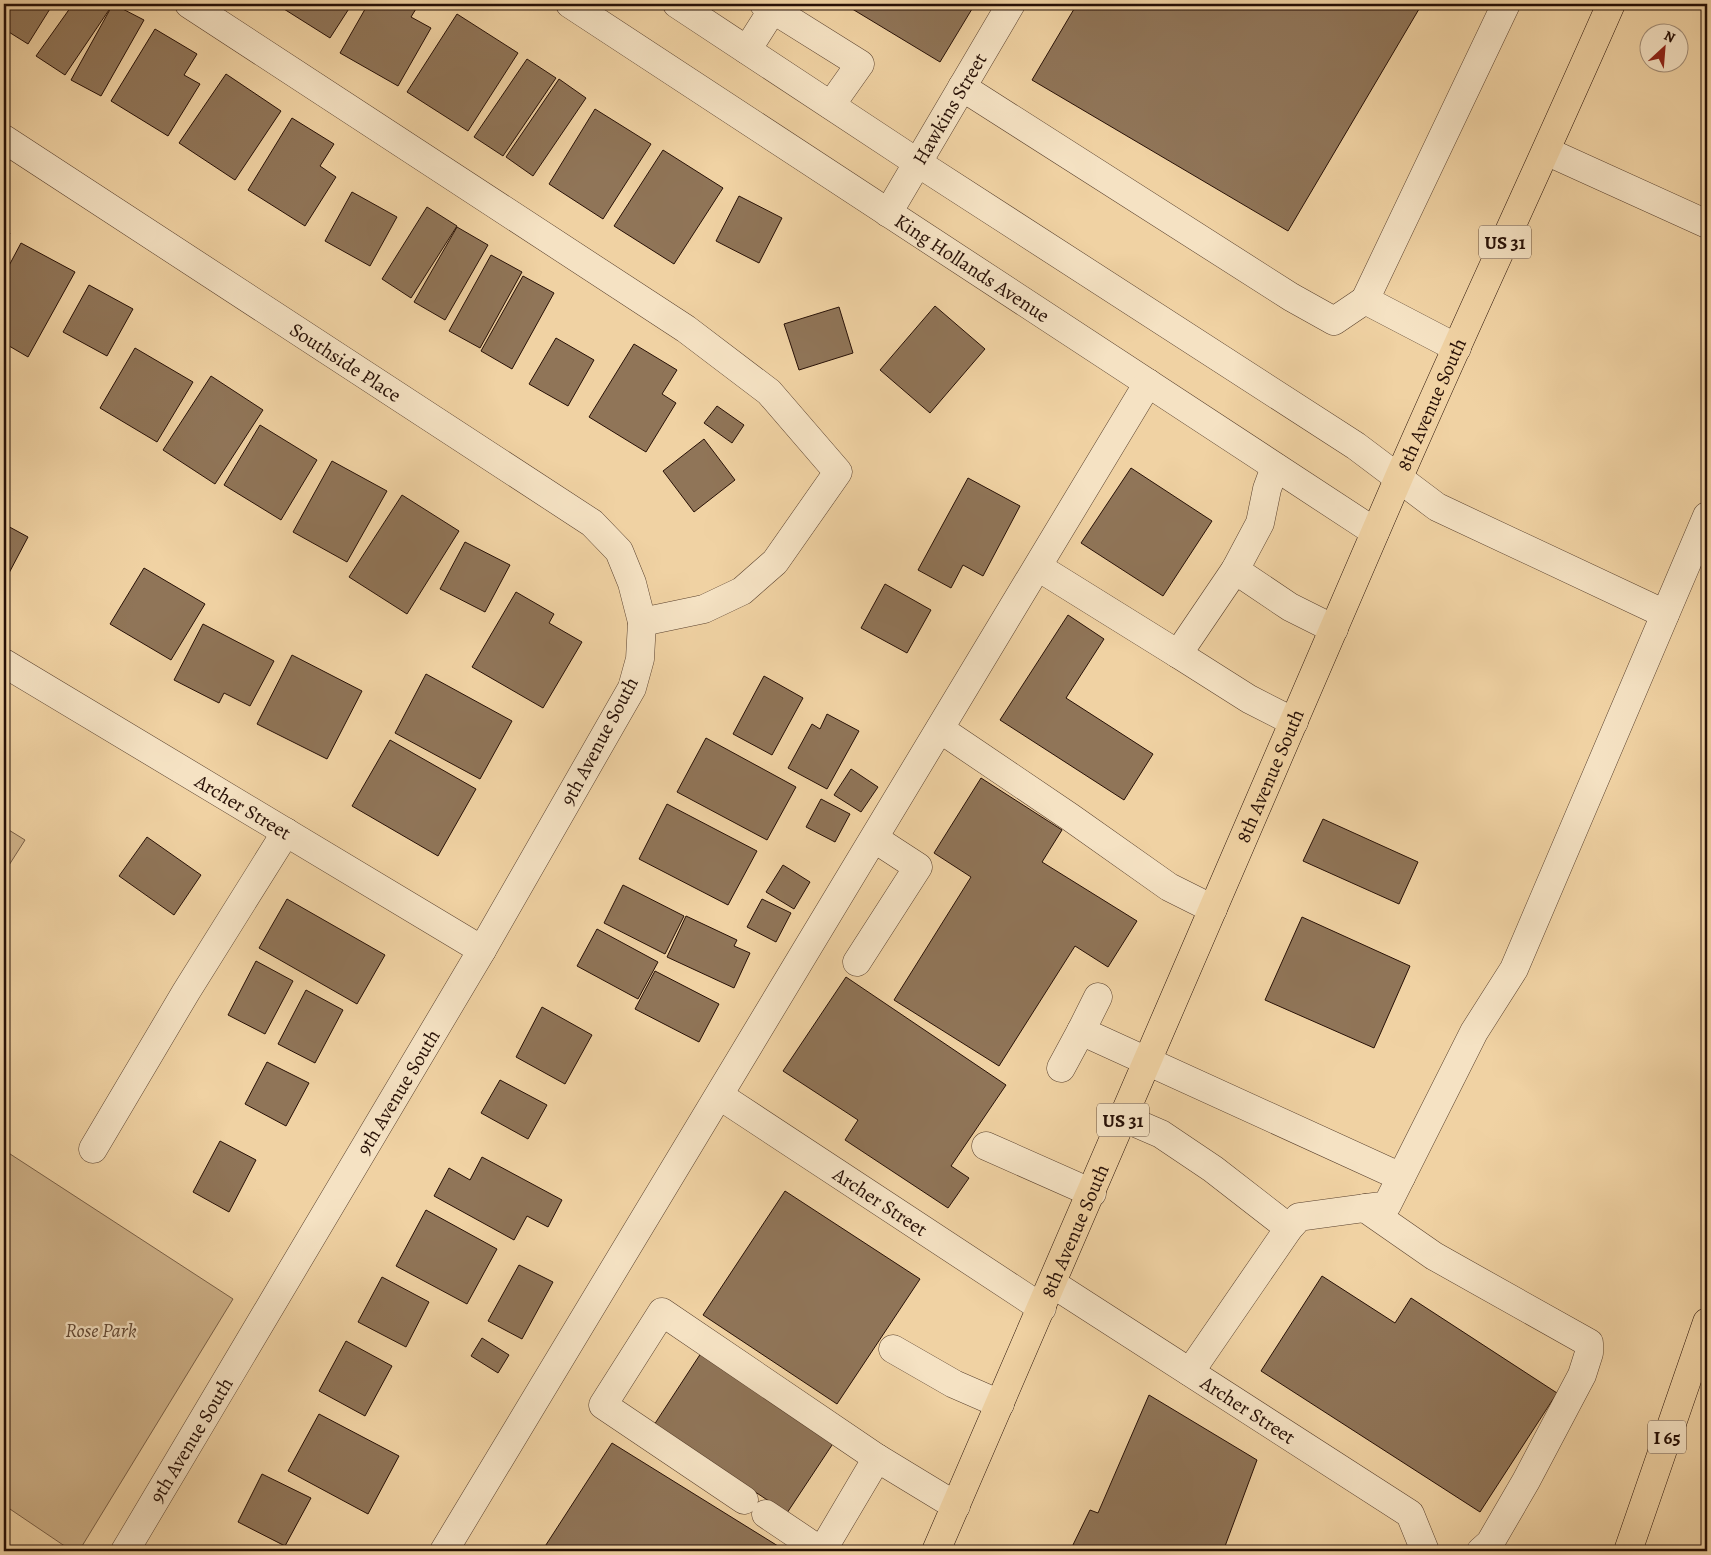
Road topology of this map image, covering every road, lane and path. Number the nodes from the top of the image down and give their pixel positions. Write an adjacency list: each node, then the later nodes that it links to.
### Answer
1 (189, 4): 26 (street)
2 (570, 4): 14 (street, King Hollands Avenue)
3 (678, 4): 8 (street)
4 (1011, 4): 9 (street, Hawkins Street)
5 (1506, 4): 16 (street)
6 (1609, 4): 12 (main road, 8th Avenue South / US 31)
7 (768, 7): 8 (street); 10 (street)
8 (747, 50): 10 (street)
9 (962, 87): 13 (street, Hawkins Street); 16 (street)
10 (830, 105): 13 (street)
11 (4, 139): 26 (street, Southside Place)
12 (1546, 151): 15 (street); 17 (main road, 8th Avenue South / US 31)
13 (918, 163): 14 (street, Hawkins Street); 20 (street)
14 (888, 213): 18 (street, King Hollands Avenue)
15 (1707, 224)
16 (1365, 300): 17 (street)
17 (1457, 348): 20 (main road, 8th Avenue South / US 31)
18 (1148, 383): 19 (street, King Hollands Avenue); 23 (street)
19 (1275, 467): 22 (street, King Hollands Avenue); 24 (street)
20 (1398, 479): 22 (main road, 8th Avenue South / US 31); 25 (street)
21 (1707, 516): 25 (street)
22 (1375, 532): 27 (main road, 8th Avenue South / US 31)
23 (1038, 568): 28 (street); 31 (street)
24 (1235, 570): 27 (street); 28 (street)
25 (1665, 614): 45 (street)
26 (642, 622): 35 (street, 9th Avenue South)
27 (1334, 629): 30 (main road, 8th Avenue South / US 31)
28 (1178, 654): 30 (street)
29 (4, 663): 32 (street, Archer Street)
30 (1294, 722): 34 (main road, 8th Avenue South / US 31)
31 (940, 729): 33 (street); 34 (street)
32 (286, 832): 35 (street, Archer Street); 44 (street)
33 (874, 840): 36 (street); 41 (street)
34 (1213, 909): 39 (main road, 8th Avenue South / US 31)
35 (482, 950): 60 (street, 9th Avenue South)
36 (857, 962)
37 (1098, 997): 38 (street)
38 (1081, 1032): 39 (street); 40 (street)
39 (1148, 1062): 42 (main road, 8th Avenue South / US 31); 45 (street)
40 (1061, 1068)
41 (720, 1096): 50 (street, Archer Street); 61 (street)
42 (1124, 1118): 46 (main road, 8th Avenue South / US 31); 48 (street)
43 (986, 1146): 46 (street)
44 (94, 1149)
45 (1401, 1177): 47 (street)
46 (1092, 1193): 49 (main road, 8th Avenue South / US 31)
47 (1365, 1208): 48 (street); 65 (street)
48 (1289, 1228): 53 (street)
49 (1052, 1284): 50 (main road, 8th Avenue South / US 31); 53 (street, Archer Street)
50 (1042, 1308): 55 (main road, 8th Avenue South / US 31)
51 (1707, 1322): 66 (main road, I 65)
52 (893, 1349): 55 (street)
53 (1190, 1372): 64 (street, Archer Street)
54 (1707, 1378): 66 (main road)
55 (1000, 1404): 58 (main road, 8th Avenue South / US 31)
56 (877, 1458): 57 (street); 58 (street); 62 (street)
57 (744, 1500)
58 (956, 1506): 63 (main road, 8th Avenue South / US 31)
59 (766, 1514): 62 (street)
60 (125, 1551)
61 (444, 1551)
62 (822, 1551)
63 (936, 1551)
64 (1424, 1551)
65 (1481, 1551)
66 (1628, 1551)

